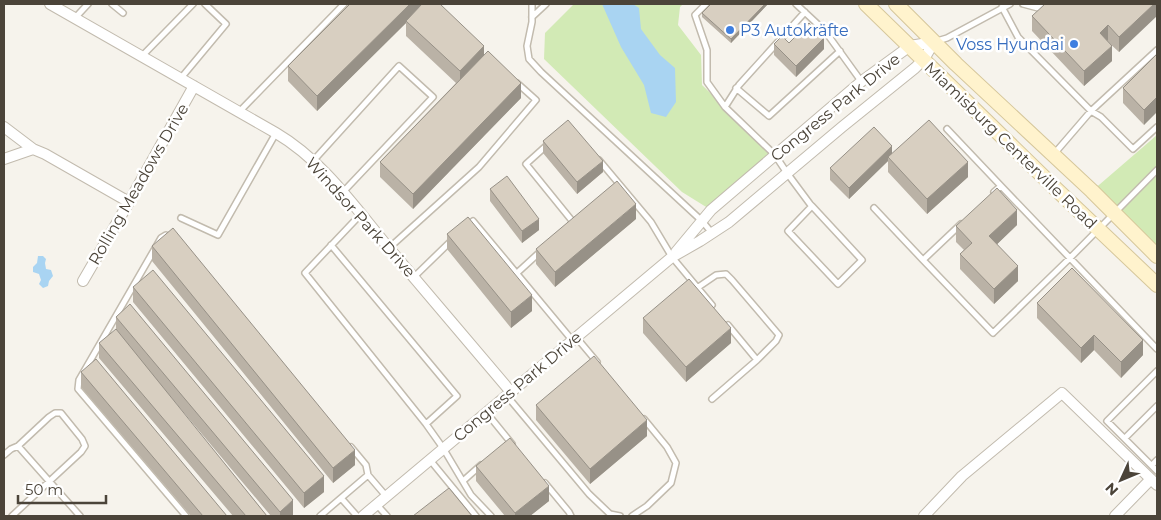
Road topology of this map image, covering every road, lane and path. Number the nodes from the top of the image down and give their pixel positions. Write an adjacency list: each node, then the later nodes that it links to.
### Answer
1 (50, 4): 19 (street, Windsor Park Drive)
2 (88, 4): 19 (lane)
3 (112, 4): 18 (lane)
4 (193, 4): 25 (lane)
5 (205, 4): 27 (lane)
6 (344, 4): 34 (lane)
7 (532, 4): 20 (lane)
8 (546, 4): 20 (lane)
9 (706, 4): 32 (lane)
10 (796, 4): 17 (lane)
11 (866, 4): 22 (main road, Miamisburg Centerville Road)
12 (896, 4): 21 (main road, Miamisburg Centerville Road)
13 (1010, 4): 16 (lane)
14 (1023, 4): 15 (lane)
15 (1042, 4)
16 (1002, 7): 21 (lane); 33 (lane)
17 (805, 12): 24 (lane); 31 (lane)
18 (123, 13)
19 (76, 18): 25 (street, Windsor Park Drive)
20 (532, 18): 61 (lane)
21 (934, 42): 22 (street, Congress Park Drive); 26 (street, Congress Park Drive); 41 (main road, Miamisburg Centerville Road)
22 (910, 46): 26 (main road, Miamisburg Centerville Road); 29 (street, Congress Park Drive)
23 (1157, 50): 33 (lane)
24 (840, 51): 29 (lane); 31 (lane)
25 (142, 56): 27 (street, Windsor Park Drive)
26 (924, 59): 47 (street, Congress Park Drive); 65 (main road, Miamisburg Centerville Road)
27 (181, 78): 30 (street, Windsor Park Drive)
28 (515, 81): 70 (lane)
29 (862, 82): 42 (street, Congress Park Drive)
30 (194, 86): 34 (street, Windsor Park Drive); 53 (street, Rolling Meadows Drive)
31 (736, 88): 32 (lane)
32 (725, 107): 42 (lane)
33 (1091, 111): 36 (lane); 41 (lane)
34 (239, 112): 38 (street, Windsor Park Drive)
35 (4, 127): 40 (street)
36 (1157, 128)
37 (947, 129): 49 (lane)
38 (276, 133): 45 (street, Windsor Park Drive); 59 (lane)
39 (552, 140): 62 (lane)
40 (33, 149): 44 (street); 53 (street)
41 (1053, 154): 57 (main road, Miamisburg Centerville Road)
42 (775, 155): 47 (lane); 61 (street, Congress Park Drive)
43 (596, 156): 48 (lane)
44 (4, 158)
45 (313, 161): 51 (street, Windsor Park Drive); 51 (lane)
46 (1157, 170): 57 (lane)
47 (787, 173): 54 (lane); 66 (street, Congress Park Drive)
48 (620, 185): 50 (lane); 73 (lane)
49 (1001, 186): 52 (lane); 74 (lane)
50 (613, 190)
51 (343, 192): 56 (street, Windsor Park Drive)
52 (987, 200)
53 (129, 202): 78 (street, Rolling Meadows Drive)
54 (812, 206): 54 (lane)
55 (874, 208): 75 (lane)
56 (361, 214): 69 (lane); 70 (street, Windsor Park Drive)
57 (1114, 214): 65 (lane); 72 (main road, Miamisburg Centerville Road)
58 (580, 217): 62 (lane)
59 (180, 218)
60 (966, 220): 75 (lane)
61 (702, 221): 66 (lane); 73 (street, Congress Park Drive)
62 (573, 222): 64 (lane)
63 (466, 227): 76 (lane)
64 (566, 229)
65 (1098, 229): 74 (lane); 79 (main road, Miamisburg Centerville Road)
66 (712, 233): 73 (street, Congress Park Drive)
67 (173, 237): 116 (lane)
68 (453, 240): 77 (lane)
69 (331, 246): 93 (lane); 93 (lane)
70 (389, 248): 77 (street, Windsor Park Drive)
71 (545, 248): 76 (lane)
72 (1157, 256)
73 (672, 257): 80 (lane); 83 (street, Congress Park Drive)
74 (1070, 258): 75 (lane); 84 (lane)
75 (923, 260)
76 (517, 273): 83 (lane)
77 (414, 277): 88 (street, Windsor Park Drive)
78 (83, 281)
79 (1157, 285)
80 (697, 288): 81 (lane); 85 (lane)
81 (715, 309)
82 (727, 324): 85 (lane)
83 (574, 338): 86 (lane); 88 (street, Congress Park Drive)
84 (1157, 349)
85 (757, 360): 89 (lane)
86 (600, 366)
87 (1157, 371): 94 (lane)
88 (509, 394): 91 (street, Congress Park Drive); 124 (lane)
89 (712, 399)
90 (1157, 406): 94 (lane)
91 (486, 412): 95 (lane); 99 (street, Congress Park Drive)
92 (643, 417): 125 (lane)
93 (426, 424): 99 (lane)
94 (1125, 438): 105 (lane)
95 (509, 441): 98 (lane); 100 (lane)
96 (348, 444): 106 (lane)
97 (18, 446): 101 (lane); 109 (lane); 109 (lane)
98 (503, 446)
99 (443, 448): 102 (street, Congress Park Drive); 110 (lane)
100 (515, 448)
101 (4, 456)
102 (430, 460): 111 (street, Congress Park Drive); 121 (lane)
103 (1157, 460): 105 (lane)
104 (483, 464): 110 (lane)
105 (1152, 465): 108 (lane)
106 (368, 474): 111 (lane); 112 (lane)
107 (539, 476): 123 (lane)
108 (1155, 478): 126 (street); 127 (street)
109 (50, 481): 114 (lane); 115 (lane)
110 (463, 481): 122 (lane)
111 (386, 497): 113 (street, Congress Park Drive)
112 (341, 498): 117 (lane); 118 (lane)
113 (377, 504): 119 (street, Congress Park Drive); 120 (lane)
114 (12, 516)
115 (80, 516)
116 (186, 516)
117 (320, 516)
118 (357, 516)
119 (363, 516)
120 (387, 516)
121 (476, 516)
122 (491, 516)
123 (571, 516)
124 (620, 516)
125 (632, 516)
126 (924, 516)
127 (1115, 516)

